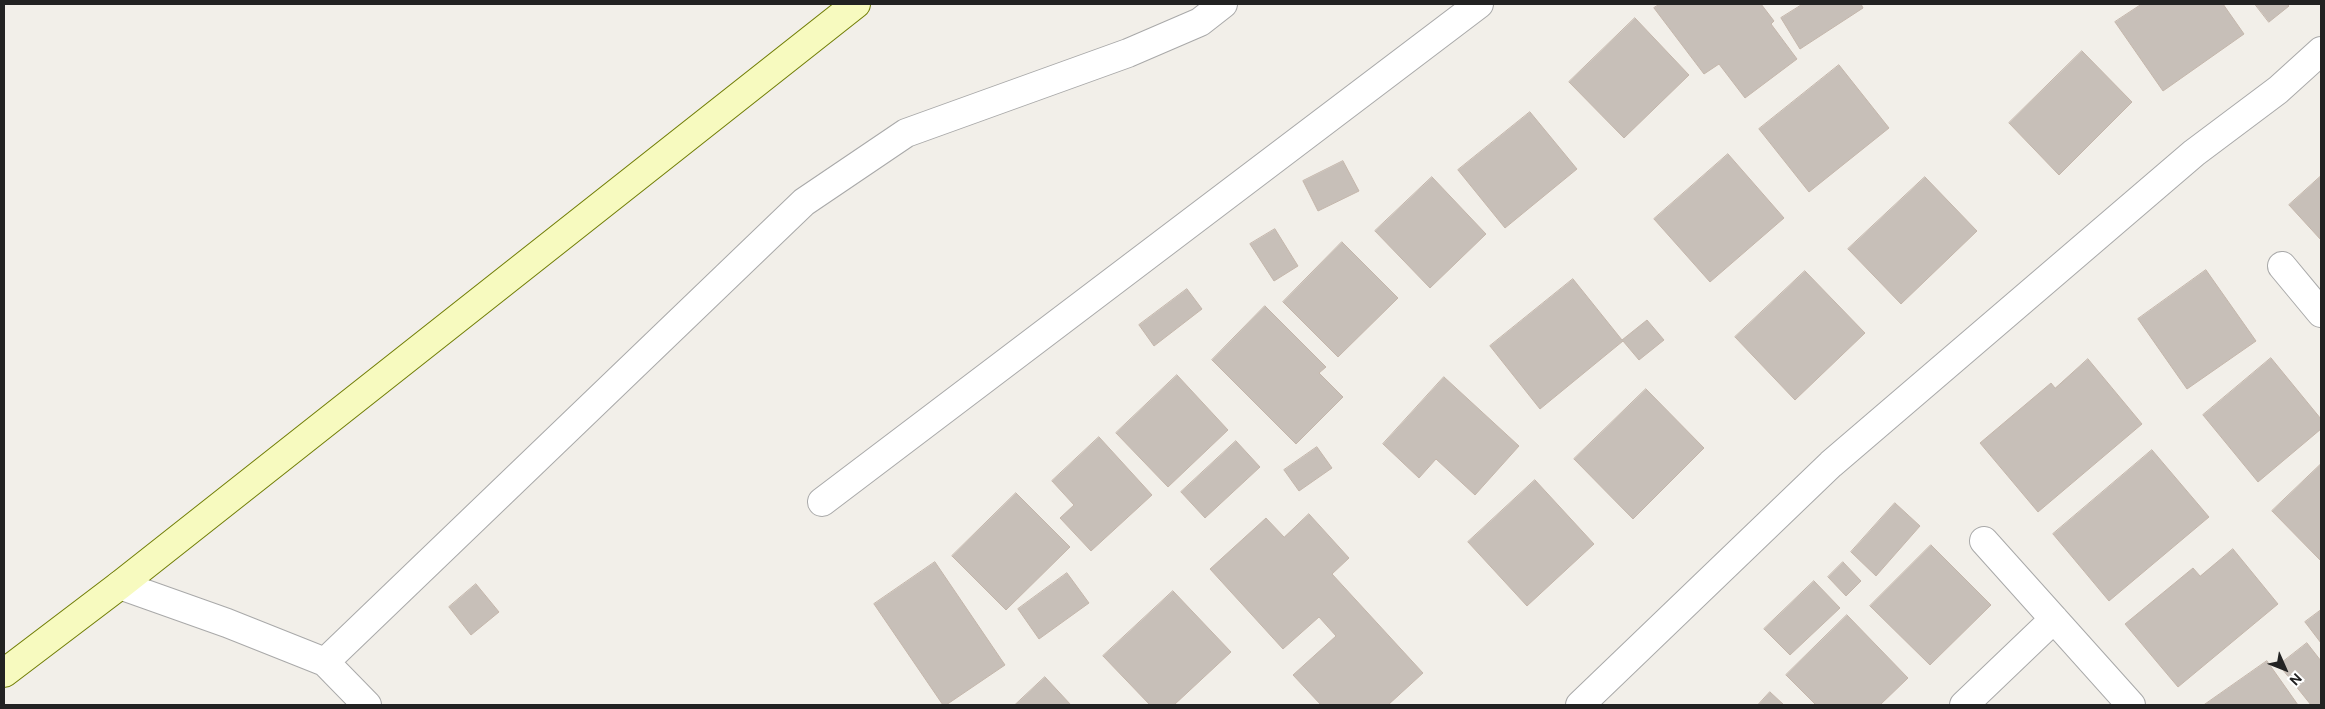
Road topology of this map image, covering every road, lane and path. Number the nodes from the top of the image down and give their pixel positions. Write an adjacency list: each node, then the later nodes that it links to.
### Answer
1 (856, 4): 9 (main road)
2 (1224, 4): 11 (street)
3 (1479, 4): 7 (street)
4 (2321, 51): 14 (street)
5 (2282, 266): 6 (street)
6 (2321, 313)
7 (822, 502)
8 (1984, 542): 10 (street)
9 (120, 585): 11 (street); 12 (main road)
10 (2054, 618): 15 (street); 16 (street)
11 (325, 662): 13 (street)
12 (4, 673)
13 (367, 705)
14 (1580, 705)
15 (1964, 705)
16 (2131, 705)

